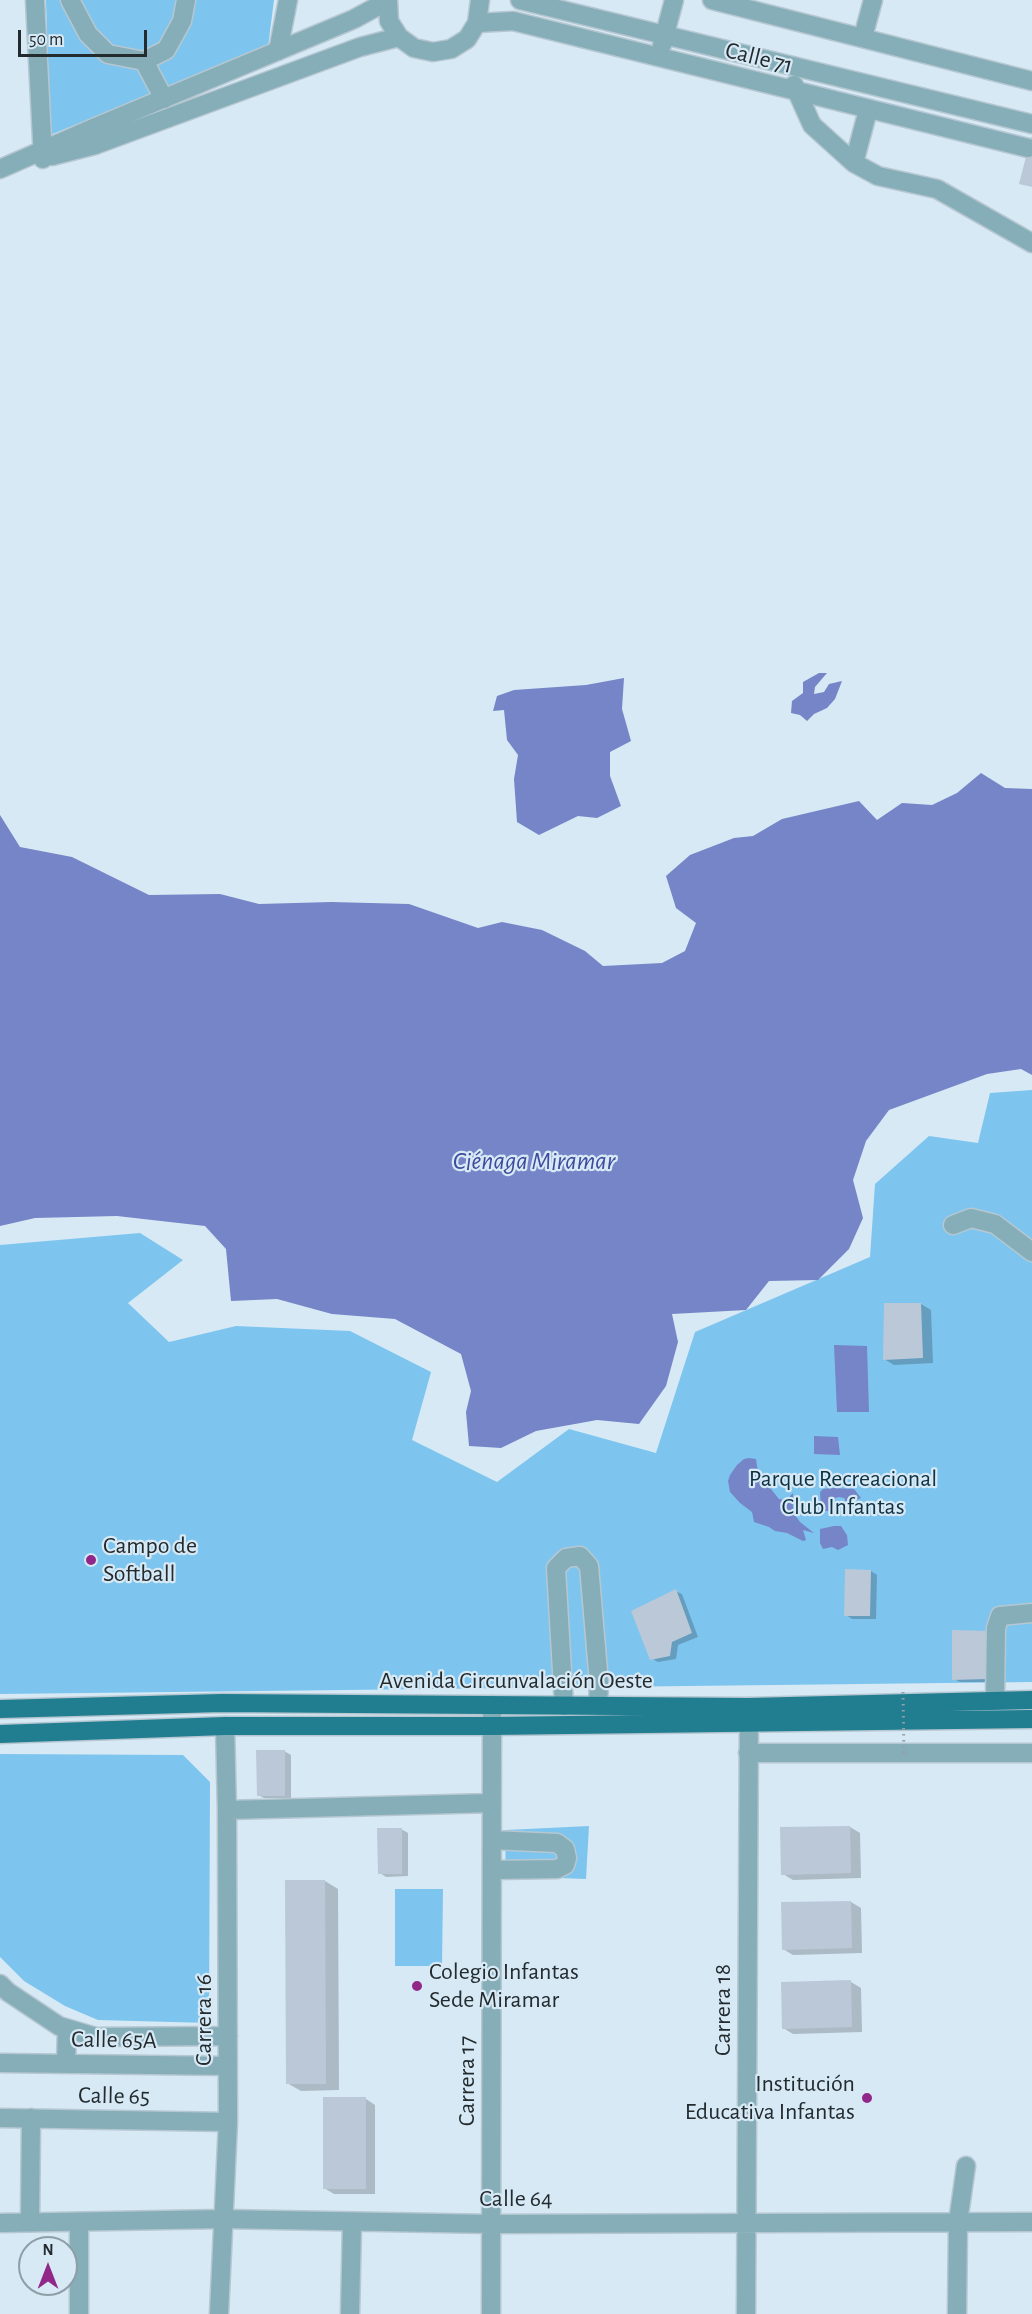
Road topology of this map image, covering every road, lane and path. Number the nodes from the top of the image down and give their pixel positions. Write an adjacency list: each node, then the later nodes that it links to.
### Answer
1 (35, 0): 25 (street)
2 (70, 0): 17 (street)
3 (186, 0): 17 (street)
4 (288, 0): 15 (street)
5 (480, 0): 11 (street)
6 (520, 0): 12 (street, Calle 71)
7 (674, 0): 12 (street)
8 (712, 0): 13 (street)
9 (873, 0): 13 (street)
10 (387, 1): 14 (street); 15 (street)
11 (477, 23): 14 (street); 16 (street, Calle 71)
12 (665, 34): 16 (street); 18 (street, Calle 71)
13 (864, 37): 19 (street)
14 (399, 38): 25 (street)
15 (278, 51): 21 (street)
16 (659, 57): 20 (street, Calle 71)
17 (144, 62): 21 (street)
18 (786, 63): 20 (street); 23 (street, Calle 71)
19 (1032, 81)
20 (796, 92): 22 (street, Calle 71); 26 (street)
21 (164, 99): 25 (street)
22 (868, 110): 24 (street, Calle 71); 26 (street)
23 (1032, 124)
24 (1028, 148)
25 (42, 155): 27 (street)
26 (854, 163): 28 (street)
27 (6, 167)
28 (1032, 243)
29 (953, 1226): 30 (street)
30 (1032, 1252)
31 (1032, 1613): 33 (street)
32 (903, 1692): 46 (path, bridge)
33 (995, 1700): 34 (main road, Avenida Circunvalación Oeste); 39 (main road, Avenida Circunvalación Oeste)
34 (1032, 1700)
35 (492, 1705): 36 (main road, Avenida Circunvalación Oeste); 38 (main road, Avenida Circunvalación Oeste); 42 (street, Carrera 17)
36 (564, 1706): 37 (main road, Avenida Circunvalación Oeste); 37 (street)
37 (598, 1706): 39 (main road, Avenida Circunvalación Oeste)
38 (0, 1709)
39 (749, 1715): 40 (main road, Avenida Circunvalación Oeste); 42 (main road, Avenida Circunvalación Oeste); 44 (street, Carrera 18)
40 (1032, 1719)
41 (225, 1726): 42 (main road, Avenida Circunvalación Oeste); 43 (main road, Avenida Circunvalación Oeste); 48 (street, Carrera 16)
42 (492, 1726): 47 (street, Carrera 17)
43 (0, 1734)
44 (748, 1753): 45 (street); 66 (street, Carrera 18)
45 (1032, 1753)
46 (904, 1758)
47 (492, 1803): 48 (street); 49 (street, Carrera 17)
48 (227, 1810): 53 (street, Carrera 16)
49 (492, 1840): 50 (street, Carrera 17); 50 (street)
50 (492, 1870): 69 (street, Carrera 17)
51 (0, 1984): 52 (street, Calle 65A)
52 (67, 2029): 53 (street, Calle 65A); 55 (street)
53 (228, 2036): 56 (street, Carrera 16)
54 (0, 2063): 55 (street, Calle 65A)
55 (66, 2064): 56 (street, Calle 65A)
56 (228, 2066): 59 (street, Carrera 16)
57 (0, 2118): 58 (street, Calle 65)
58 (31, 2118): 59 (street, Calle 65); 62 (street)
59 (228, 2122): 61 (street, Carrera 16)
60 (966, 2166): 67 (street)
61 (222, 2219): 63 (street, Calle 64); 65 (street, Calle 64); 71 (street, Carrera 16)
62 (30, 2222): 63 (street, Calle 64); 64 (street, Calle 64)
63 (79, 2222): 70 (street)
64 (0, 2223)
65 (352, 2223): 69 (street, Calle 64); 72 (street)
66 (746, 2223): 67 (street, Calle 64); 69 (street, Calle 64); 74 (street, Carrera 18)
67 (958, 2223): 68 (street, Calle 64); 75 (street)
68 (1032, 2223)
69 (491, 2224): 73 (street, Carrera 17)
70 (79, 2314)
71 (219, 2314)
72 (350, 2314)
73 (491, 2314)
74 (746, 2314)
75 (957, 2314)

